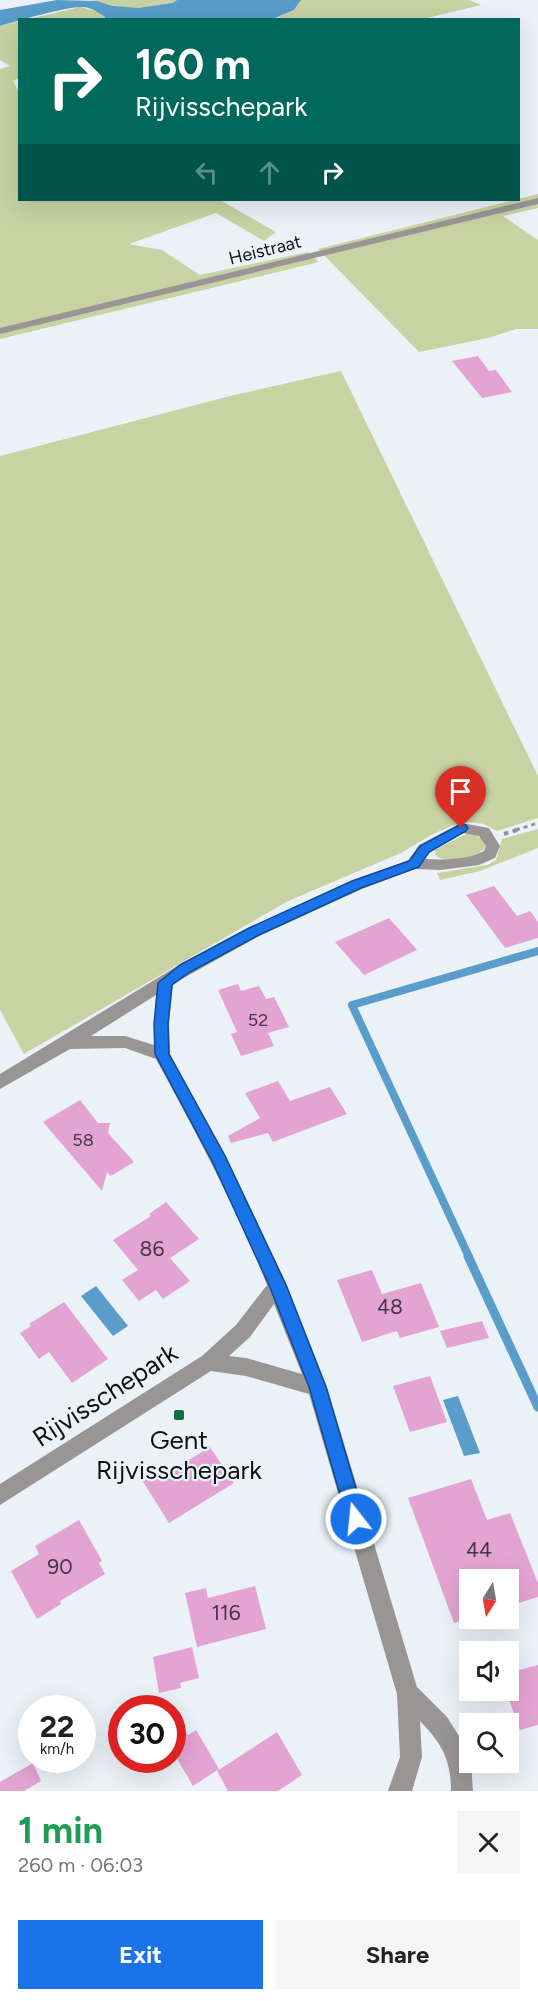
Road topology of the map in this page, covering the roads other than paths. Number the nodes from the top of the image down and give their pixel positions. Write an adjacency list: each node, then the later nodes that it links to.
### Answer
1 (538, 201): 2 (street, Heistraat)
2 (0, 331)
3 (414, 864): 3 (street); 4 (street)
4 (165, 983): 5 (street); 6 (street)
5 (67, 1043): 6 (street); 7 (street)
6 (162, 1054): 8 (street)
7 (0, 1082)
8 (278, 1285): 9 (street, Rijvisschepark); 10 (street)
9 (209, 1362): 10 (street, Rijvisschepark); 11 (street, Rijvisschepark)
10 (317, 1387): 12 (street)
11 (0, 1495)
12 (408, 1694): 13 (street); 14 (street)
13 (399, 1791)
14 (462, 1791)

